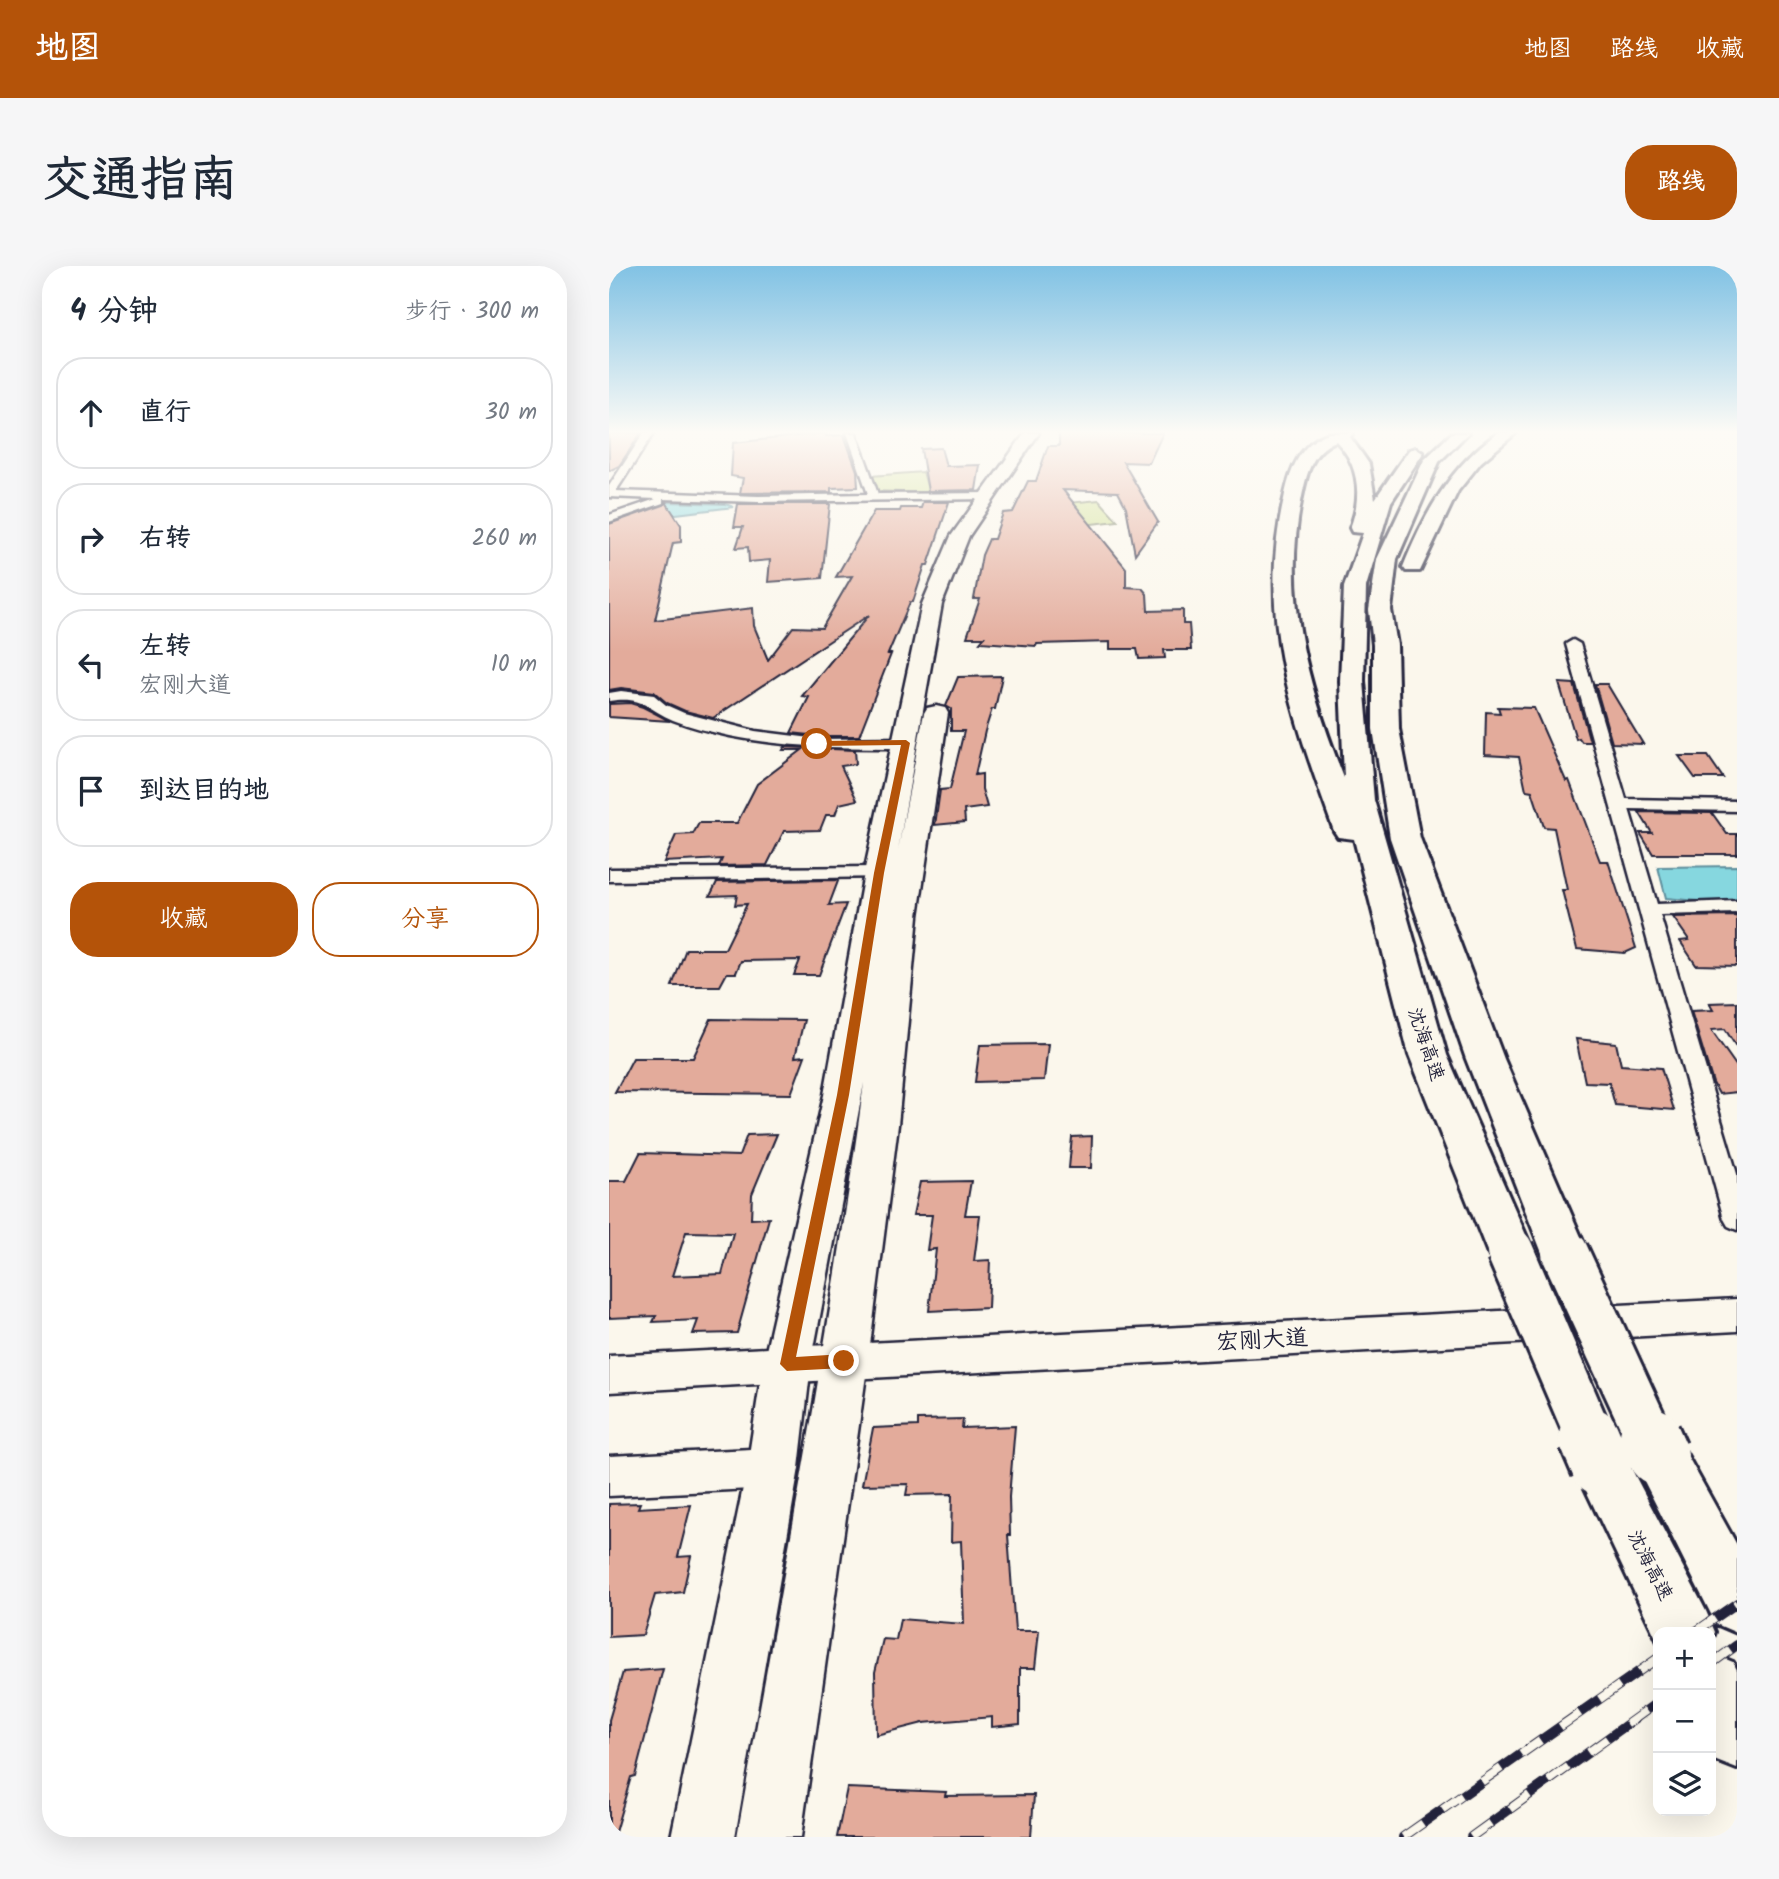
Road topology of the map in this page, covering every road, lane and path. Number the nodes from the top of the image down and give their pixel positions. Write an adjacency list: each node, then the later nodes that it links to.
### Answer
1 (644, 506): 9 (street)
2 (981, 506): 16 (main road)
3 (998, 506): 26 (main road)
4 (1290, 506): 23 (highway)
5 (1365, 506): 12 (highway)
6 (1381, 506): 12 (highway, 沈海高速)
7 (1411, 506): 14 (highway)
8 (1442, 506): 10 (highway)
9 (609, 519)
10 (1409, 579)
11 (1399, 605): 14 (highway)
12 (1353, 643): 23 (highway, 沈海高速)
13 (1573, 644): 17 (street)
14 (1385, 645): 31 (highway, bridge)
15 (609, 697): 16 (street)
16 (906, 743): 19 (main road)
17 (1618, 804): 18 (street); 22 (street)
18 (1737, 806)
19 (879, 873): 20 (street); 27 (main road)
20 (609, 875)
21 (1737, 907): 22 (street)
22 (1649, 910): 24 (street)
23 (1407, 985): 32 (highway, 沈海高速, bridge)
24 (1737, 1219)
25 (1737, 1315): 26 (street, 宏刚大道)
26 (844, 1361): 27 (street, 宏刚大道); 36 (main road)
27 (787, 1364): 28 (street, 宏刚大道); 29 (main road)
28 (609, 1374)
29 (773, 1468): 30 (street); 35 (main road)
30 (609, 1476)
31 (1737, 1603)
32 (1682, 1627)
33 (1714, 1690): 34 (highway)
34 (1737, 1737)
35 (703, 1837)
36 (769, 1837)

